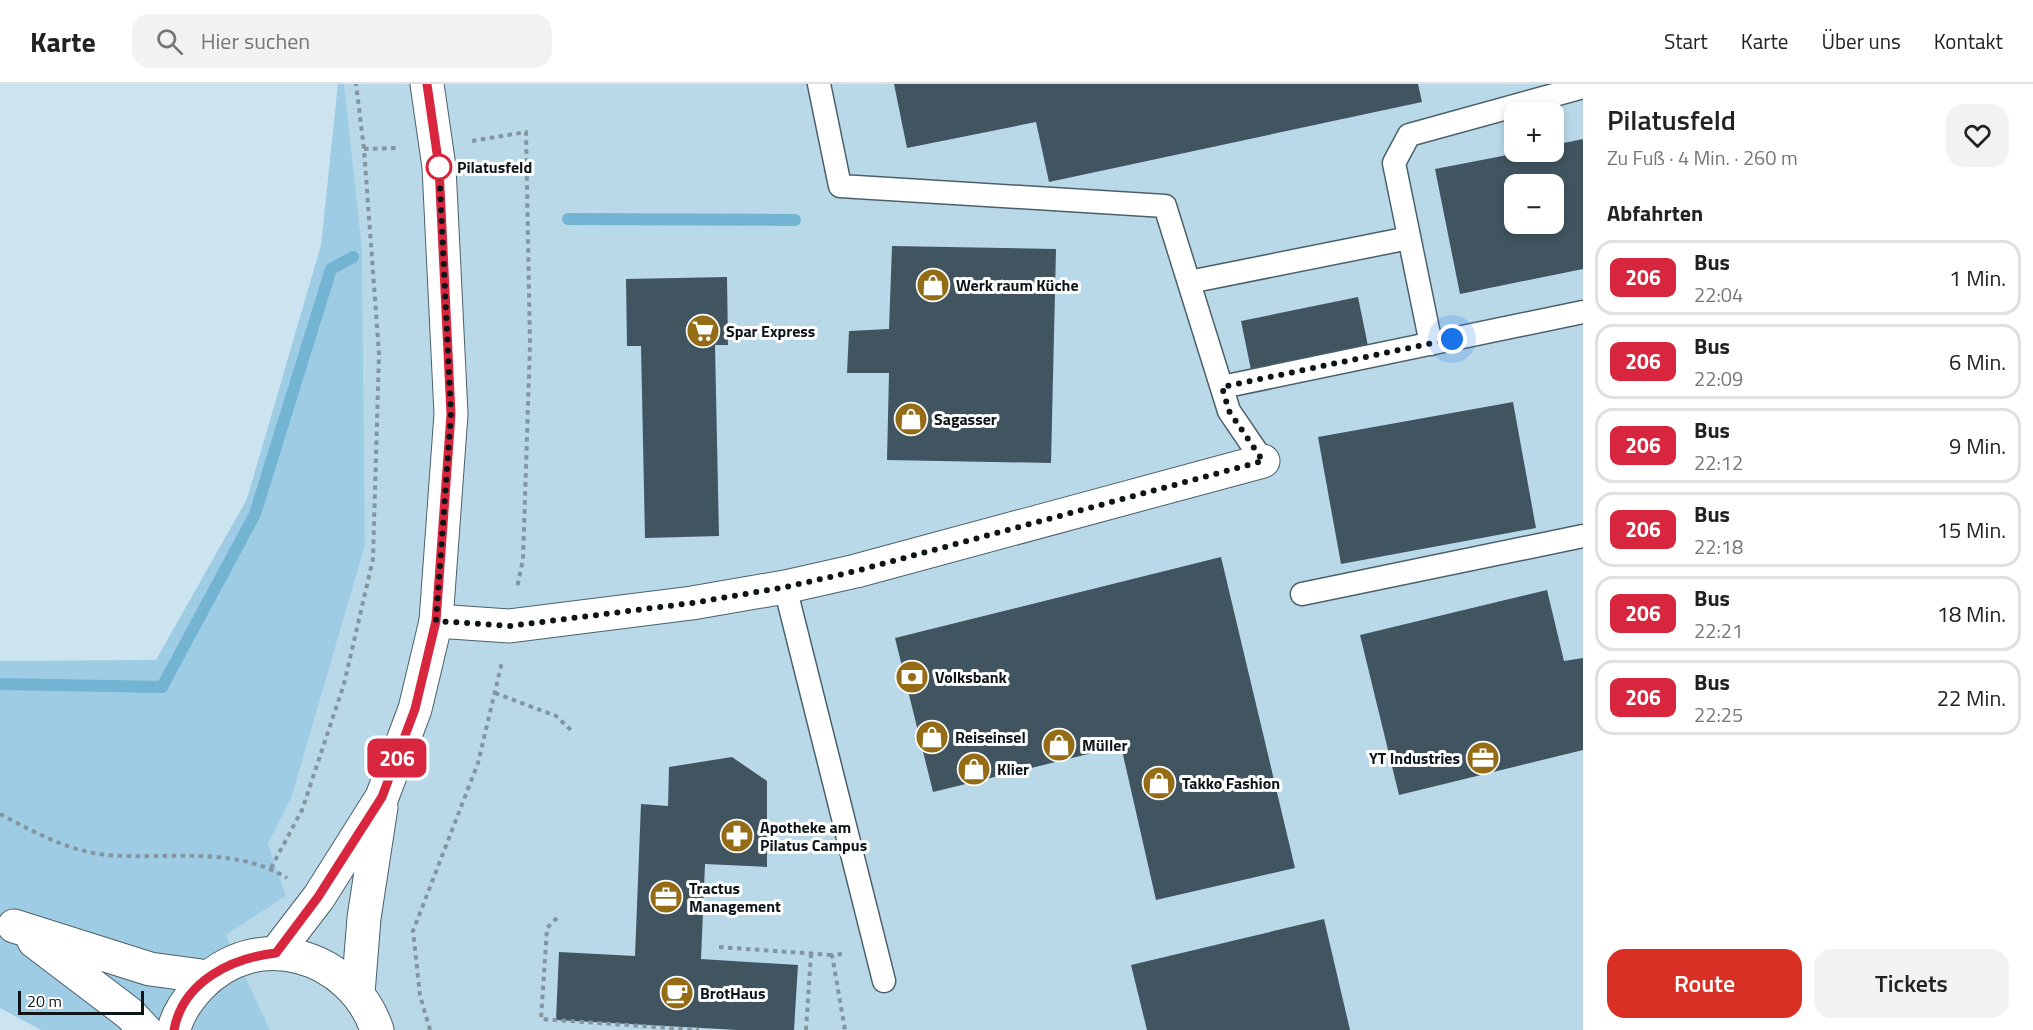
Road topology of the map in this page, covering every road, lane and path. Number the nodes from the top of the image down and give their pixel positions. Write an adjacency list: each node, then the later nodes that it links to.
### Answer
1 (356, 84): 6 (path)
2 (428, 84): 5 (main road)
3 (819, 84): 8 (lane)
4 (1583, 87): 7 (lane)
5 (435, 147): 6 (path); 16 (main road); 17 (path)
6 (364, 149): 23 (path)
7 (1409, 238): 8 (lane); 10 (lane)
8 (1189, 282): 11 (lane)
9 (1583, 312): 10 (lane)
10 (1431, 344): 11 (lane)
11 (1222, 387): 12 (lane)
12 (1263, 461): 14 (main road)
13 (1583, 536): 15 (lane)
14 (786, 587): 17 (main road); 27 (lane)
15 (1302, 594)
16 (436, 621): 17 (main road); 20 (main road)
17 (510, 626): 18 (path)
18 (495, 693): 19 (path); 37 (path)
19 (572, 731)
20 (382, 797): 28 (main road); 33 (main road)
21 (0, 814): 22 (path)
22 (221, 857)
23 (272, 868)
24 (556, 918): 38 (path)
25 (7, 922): 31 (main road); 34 (main road)
26 (718, 947): 29 (path)
27 (876, 949): 30 (path); 32 (lane)
28 (276, 953): 31 (main road); 33 (main road)
29 (811, 954): 30 (path); 39 (path)
30 (832, 955): 40 (path)
31 (208, 977): 35 (main road)
32 (884, 981)
33 (358, 993): 36 (main road)
34 (145, 1030)
35 (174, 1030)
36 (377, 1030)
37 (430, 1030)
38 (699, 1030)
39 (806, 1030)
40 (845, 1030)

